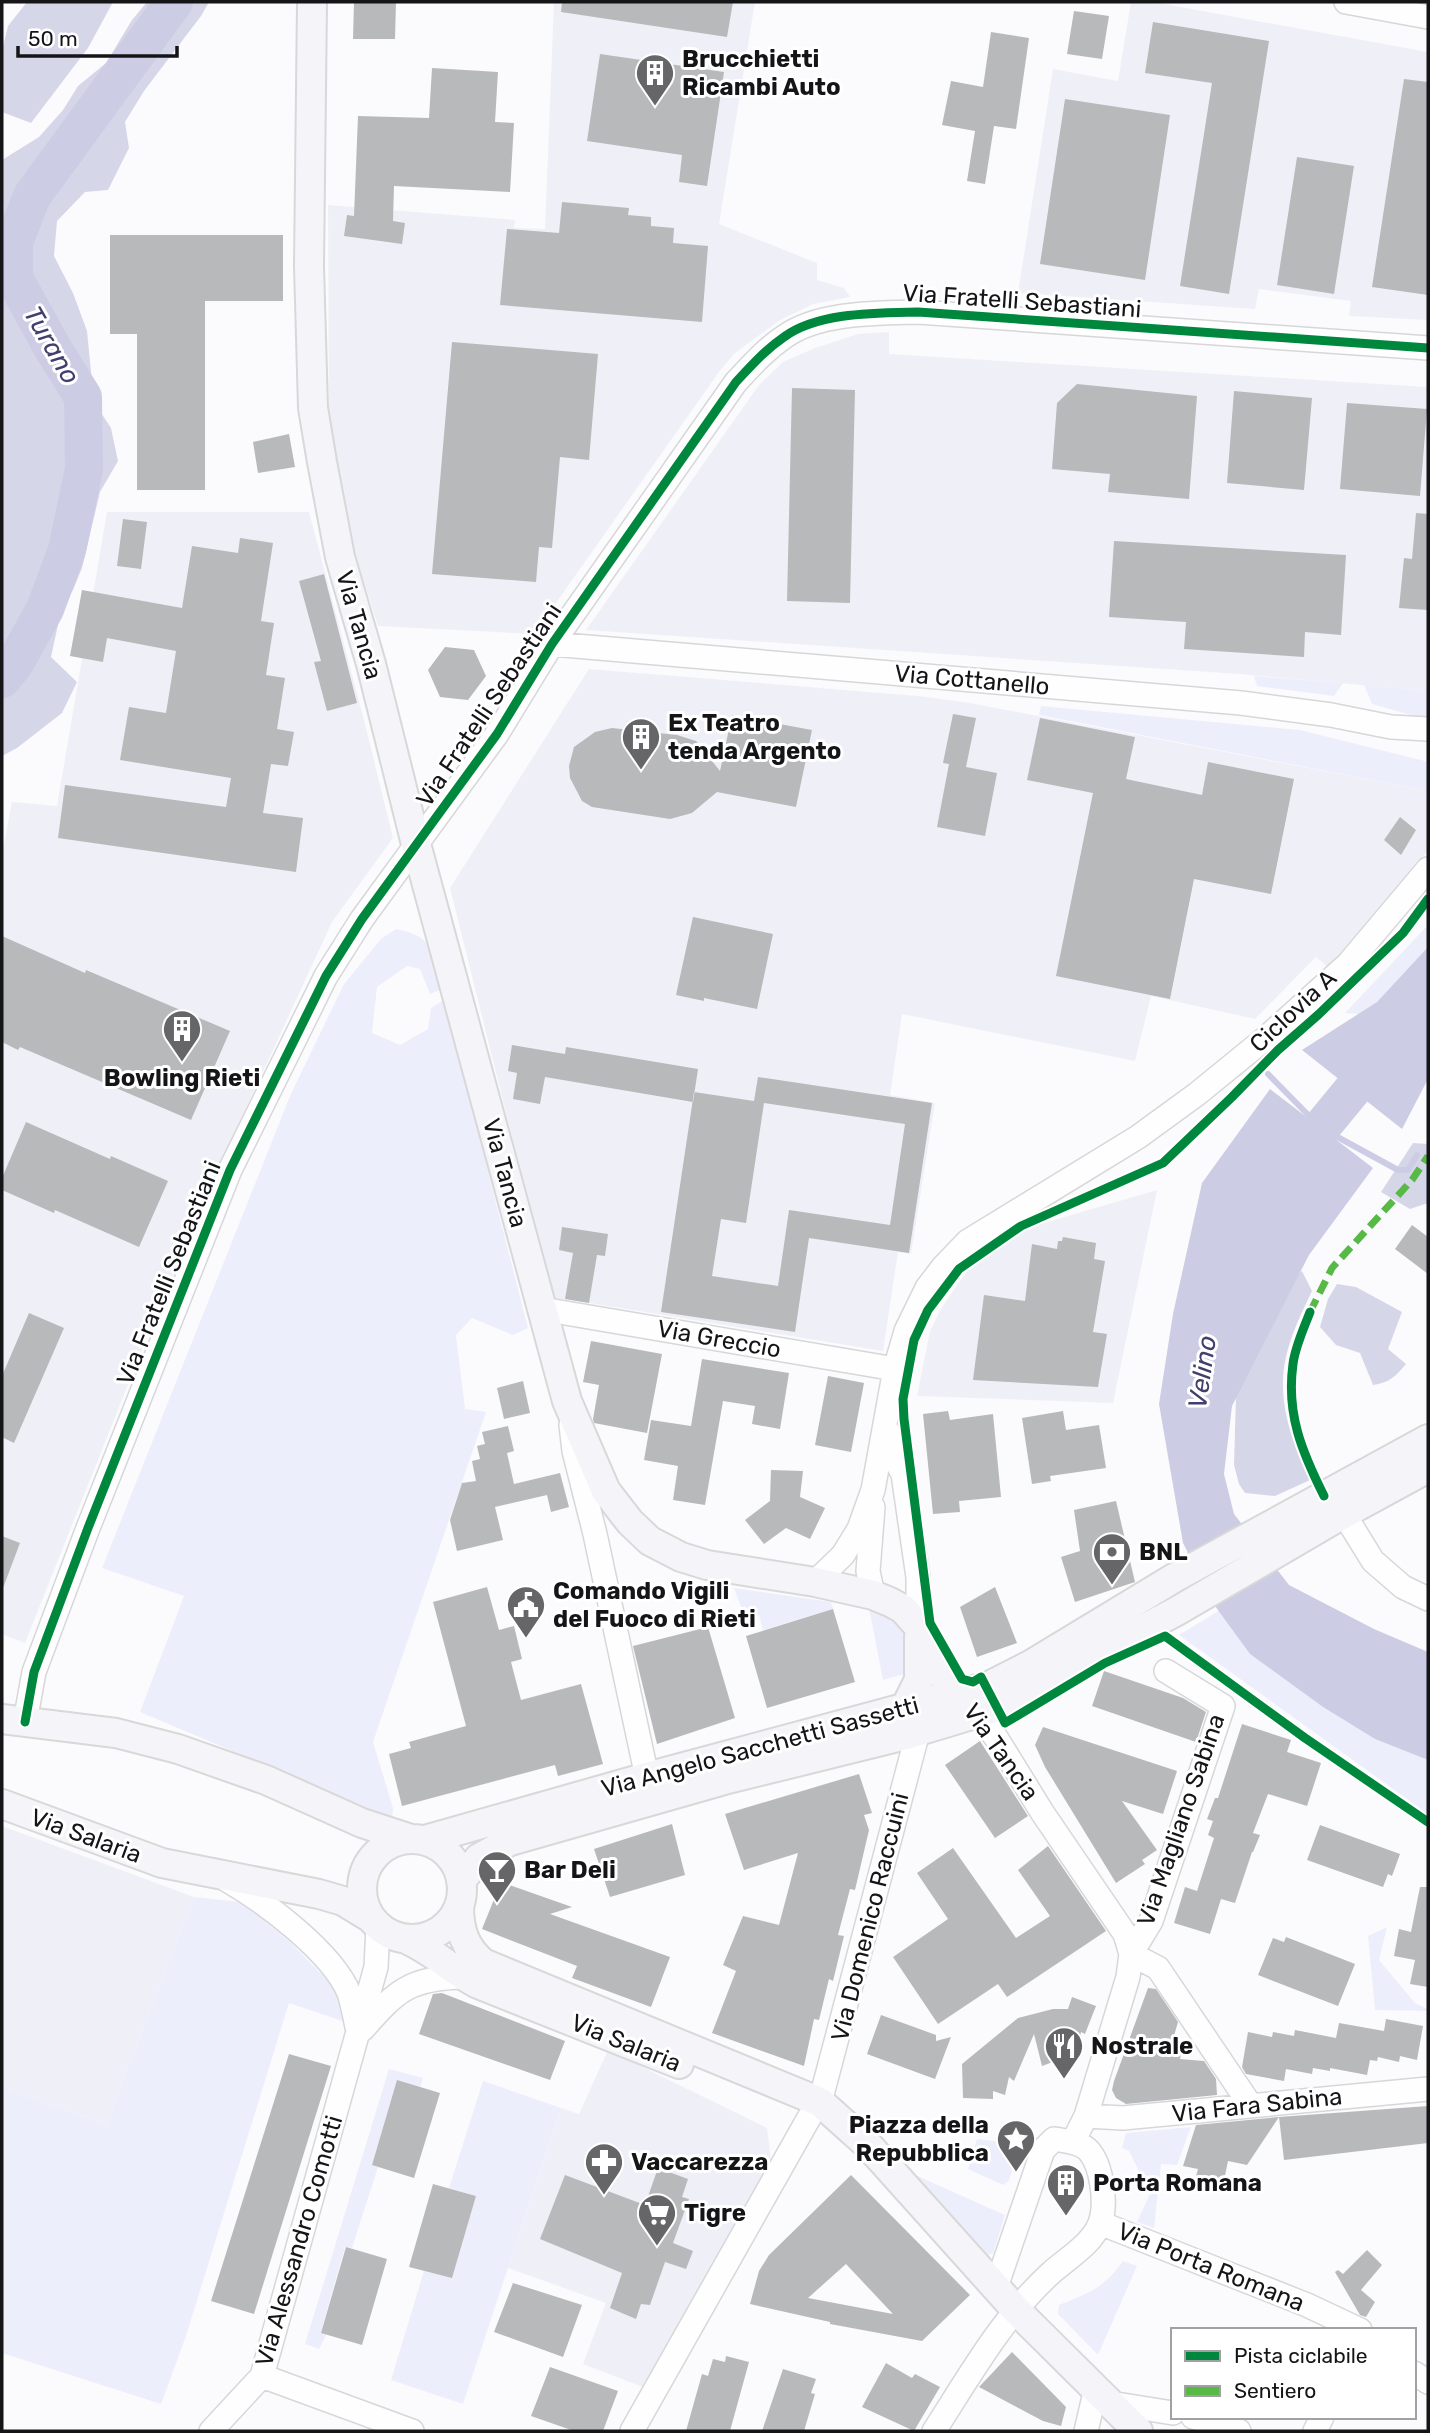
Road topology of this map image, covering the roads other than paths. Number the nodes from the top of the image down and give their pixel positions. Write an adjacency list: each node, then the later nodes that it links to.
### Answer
1 (312, 2): 9 (main road, Via Tancia)
2 (1346, 2): 3 (street)
3 (1428, 17)
4 (1428, 348): 5 (street, Via Fratelli Sebastiani)
5 (552, 645): 6 (street, Via Cottanello); 9 (street, Via Fratelli Sebastiani)
6 (1391, 727): 7 (street, Via Cottanello); 8 (street, Via Cottanello)
7 (1428, 729)
8 (1428, 742)
9 (416, 844): 11 (main road, Via Tancia); 27 (street, Via Fratelli Sebastiani)
10 (1428, 869): 12 (street)
11 (542, 1309): 12 (street, Via Greccio); 13 (main road, Via Tancia)
12 (895, 1368): 14 (street)
13 (567, 1401): 19 (main road, Via Tancia); 28 (street)
14 (886, 1413): 17 (street); 22 (street)
15 (1428, 1439): 18 (main road)
16 (1428, 1468): 18 (main road)
17 (873, 1490): 19 (street); 20 (street)
18 (1337, 1508): 21 (street); 24 (main road, Via Angelo Sacchetti Sassetti); 25 (main road, Via Angelo Sacchetti Sassetti)
19 (815, 1582): 20 (main road, Via Tancia)
20 (873, 1595): 22 (main road, Via Tancia)
21 (1428, 1599)
22 (918, 1626): 24 (main road, Via Tancia); 26 (main road)
23 (1166, 1671): 35 (street, Via Magliano Sabina)
24 (959, 1693): 25 (main road, Via Tancia); 26 (main road, Via Angelo Sacchetti Sassetti)
25 (979, 1715): 26 (main road, Via Angelo Sacchetti Sassetti); 35 (street, Via Tancia)
26 (911, 1720): 28 (main road, Via Angelo Sacchetti Sassetti); 32 (main road, Via Angelo Sacchetti Sassetti); 40 (street, Via Domenico Raccuini)
27 (13, 1721): 30 (main road)
28 (647, 1777): 30 (main road, Via Angelo Sacchetti Sassetti)
29 (2, 1804): 31 (main road, Via Salaria)
30 (417, 1839): 32 (main road); 33 (main road)
31 (219, 1875): 33 (main road, Via Salaria); 37 (street)
32 (460, 1893): 34 (main road); 40 (main road, Via Salaria)
33 (375, 1922): 34 (main road); 37 (street, Via Alessandro Comotti)
34 (406, 1939): 36 (main road, Via Salaria)
35 (1131, 1954): 39 (street); 41 (street)
36 (464, 1976): 37 (street); 40 (main road, Via Salaria)
37 (358, 2034): 47 (street, Via Alessandro Comotti)
38 (1428, 2089): 39 (street, Via Fara Sabina)
39 (1251, 2106): 41 (street, Via Fara Sabina)
40 (815, 2109): 44 (main road, Via Salaria); 53 (street, Via Domenico Raccuini)
41 (1086, 2116): 42 (street)
42 (1073, 2142): 43 (street); 44 (street)
43 (1100, 2223): 45 (street); 46 (street, Via Porta Romana)
44 (996, 2287): 45 (main road, Via Salaria)
45 (1017, 2311): 48 (main road, Via Salaria); 54 (street)
46 (1356, 2328)
47 (262, 2376): 51 (street, Via Alessandro Comotti); 52 (street)
48 (1103, 2396): 49 (street); 55 (street); 56 (main road, Via Salaria)
49 (1171, 2413)
50 (1200, 2419): 57 (street)
51 (211, 2431)
52 (412, 2431)
53 (632, 2431)
54 (934, 2431)
55 (1086, 2431)
56 (1138, 2431)
57 (1239, 2431)

